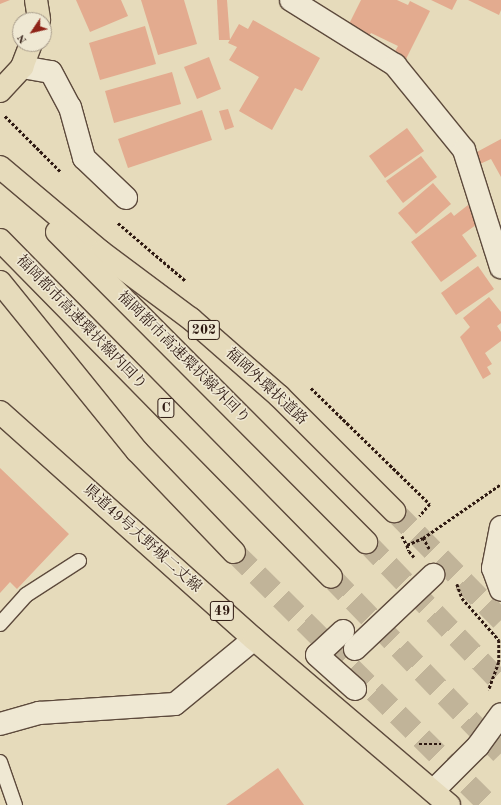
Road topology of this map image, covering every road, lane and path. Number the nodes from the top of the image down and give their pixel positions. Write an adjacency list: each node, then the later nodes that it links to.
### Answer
1 (36, 0): 4 (main road)
2 (291, 0): 3 (street)
3 (315, 6): 12 (street)
4 (38, 12)
5 (28, 52): 6 (main road)
6 (22, 67): 7 (main road); 10 (street)
7 (0, 91)
8 (0, 167): 16 (main road, 福岡外環状道路 / 202)
9 (0, 174): 18 (main road, 福岡都市高速環状線外回り)
10 (126, 198)
11 (0, 240): 24 (main road, 福岡都市高速環状線内回り / C)
12 (501, 268)
13 (0, 282): 21 (main road)
14 (0, 412): 29 (main road, 県道49号大野城二丈線 / 49)
15 (501, 484): 23 (path)
16 (394, 511)
17 (501, 527): 26 (street)
18 (366, 542)
19 (407, 545): 20 (path)
20 (409, 551)
21 (234, 552)
22 (79, 561): 27 (lane)
23 (433, 564): 30 (street)
24 (331, 577)
25 (455, 580): 32 (path)
26 (501, 590)
27 (0, 624)
28 (342, 631): 31 (street)
29 (254, 640): 34 (street); 38 (main road, 県道49号大野城二丈線 / 49)
30 (355, 649)
31 (354, 689)
32 (486, 697)
33 (500, 719): 38 (street)
34 (0, 724)
35 (446, 741): 36 (path)
36 (413, 743)
37 (0, 762): 39 (lane)
38 (433, 791): 40 (main road, 県道49号大野城二丈線 / 49)
39 (15, 805)
40 (449, 805)

